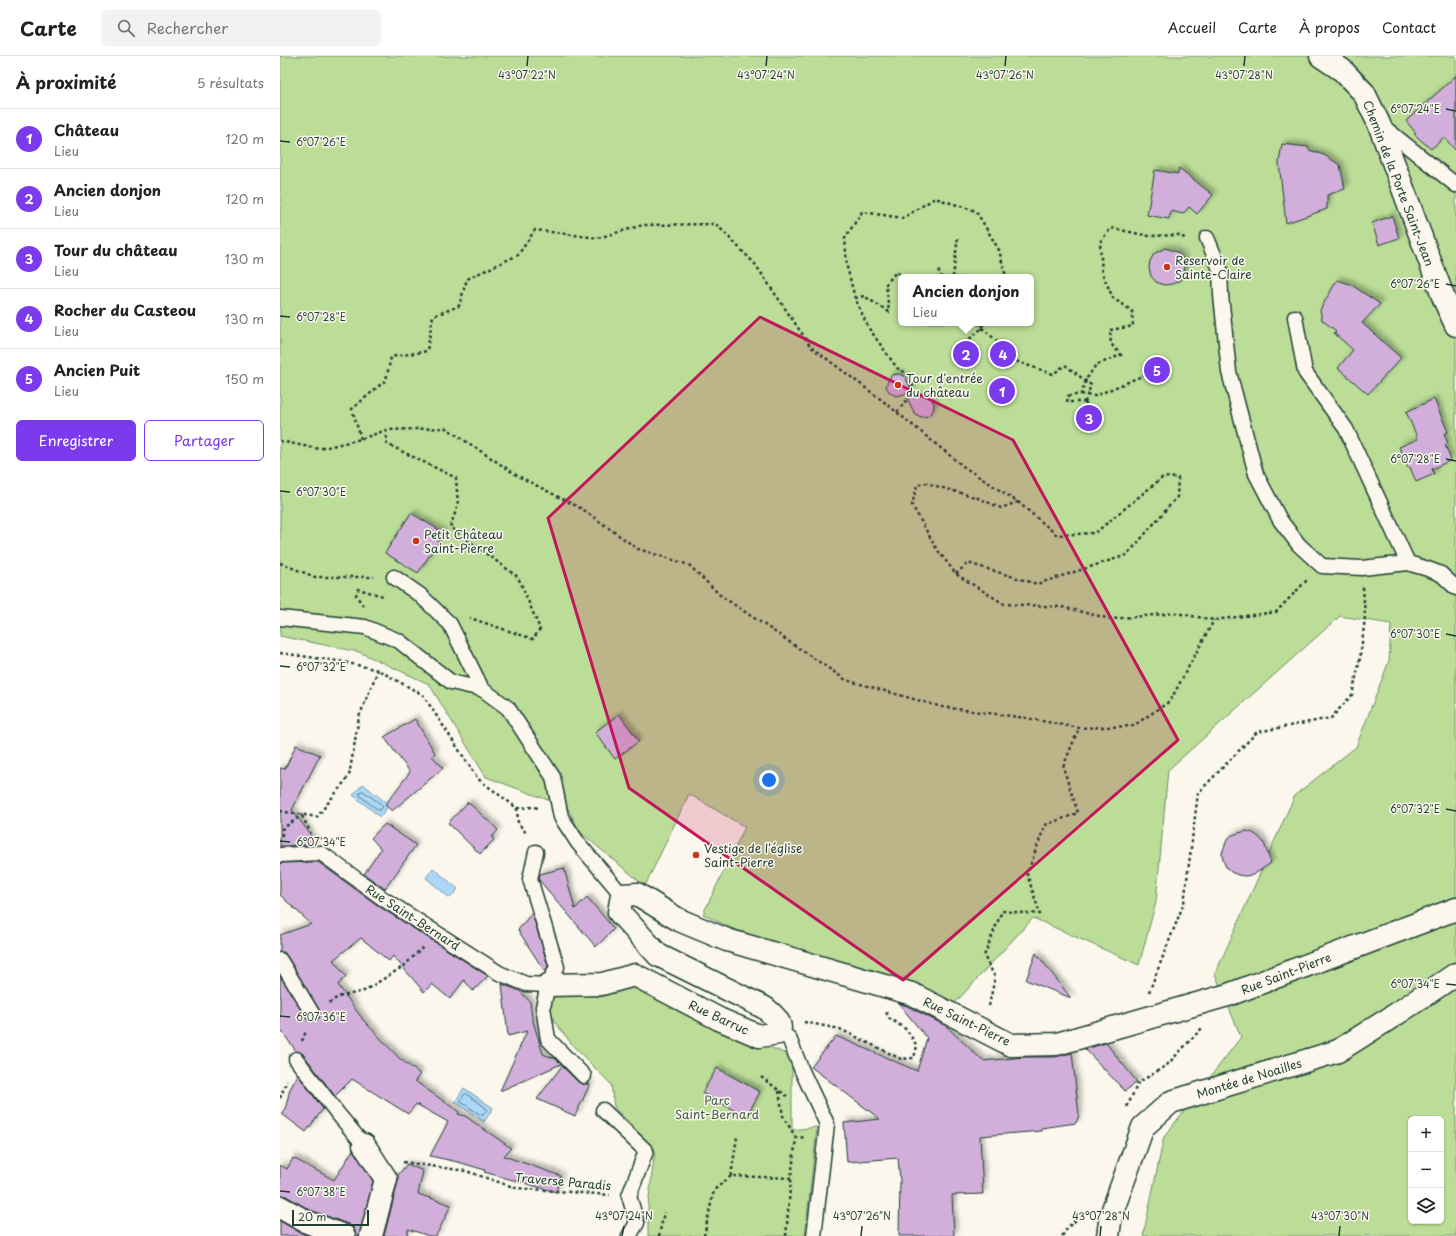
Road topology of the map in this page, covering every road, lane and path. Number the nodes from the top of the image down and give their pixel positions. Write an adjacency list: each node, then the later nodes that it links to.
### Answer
1 (1321, 56): 2 (street, Chemin de la Porte Saint-Jean)
2 (1379, 124): 3 (lane); 14 (street, Chemin de la Porte Saint-Jean)
3 (1456, 185)
4 (958, 236): 10 (path)
5 (1207, 238): 28 (lane)
6 (1193, 244): 18 (path)
7 (938, 270): 9 (path)
8 (899, 274): 12 (path)
9 (940, 274)
10 (953, 274)
11 (1005, 274): 12 (path)
12 (855, 298): 21 (path)
13 (1295, 317): 27 (lane)
14 (1456, 325)
15 (982, 328): 16 (path); 19 (path)
16 (965, 343)
17 (1149, 373): 18 (path)
18 (1081, 394): 19 (path)
19 (1085, 402): 20 (path)
20 (1089, 409)
21 (897, 412): 23 (path); 25 (path)
22 (386, 430): 23 (path); 35 (path); 39 (path)
23 (362, 439): 24 (path)
24 (280, 441)
25 (1018, 502): 30 (path); 30 (path)
26 (280, 563): 31 (path)
27 (1408, 563): 29 (lane); 32 (lane)
28 (1322, 566): 29 (lane); 34 (path)
29 (1362, 568): 53 (path)
30 (956, 574): 34 (path)
31 (394, 577): 35 (lane)
32 (1456, 588)
33 (280, 618): 38 (lane)
34 (1214, 620): 39 (path)
35 (450, 624): 38 (lane)
36 (280, 653): 37 (path)
37 (378, 670): 41 (path); 42 (path)
38 (482, 689): 44 (lane)
39 (1079, 728): 51 (path)
40 (280, 812): 41 (path)
41 (302, 815): 43 (path)
42 (536, 852): 49 (lane)
43 (280, 855): 46 (lane, Rue Saint-Bernard)
44 (622, 895): 50 (street, Rue Saint-Pierre); 54 (street)
45 (1456, 909): 53 (street, Rue Saint-Pierre)
46 (436, 933): 49 (lane, Rue Saint-Bernard); 52 (path)
47 (280, 960): 52 (lane)
48 (1456, 974): 79 (street, Montée de Noailles)
49 (548, 985): 54 (street, Rue Barruc); 56 (lane)
50 (882, 986): 53 (street, Rue Saint-Pierre); 54 (path)
51 (988, 1011)
52 (312, 1013): 55 (path)
53 (1138, 1020)
54 (778, 1027): 64 (lane)
55 (296, 1059): 60 (path); 65 (lane)
56 (584, 1076)
57 (761, 1077): 58 (path)
58 (779, 1091): 59 (path); 63 (path)
59 (787, 1096)
60 (280, 1098)
61 (603, 1110): 69 (lane)
62 (737, 1137): 67 (path)
63 (796, 1138): 64 (path); 68 (path)
64 (826, 1138): 78 (lane)
65 (364, 1145): 73 (street)
66 (403, 1162): 69 (path, Traverse Paradis)
67 (731, 1176): 68 (path); 76 (path)
68 (791, 1178): 77 (path)
69 (629, 1196): 74 (lane)
70 (280, 1207): 72 (street)
71 (664, 1212): 75 (path)
72 (344, 1236)
73 (371, 1236)
74 (629, 1236)
75 (659, 1236)
76 (704, 1236)
77 (786, 1236)
78 (814, 1236)
79 (1108, 1236)

